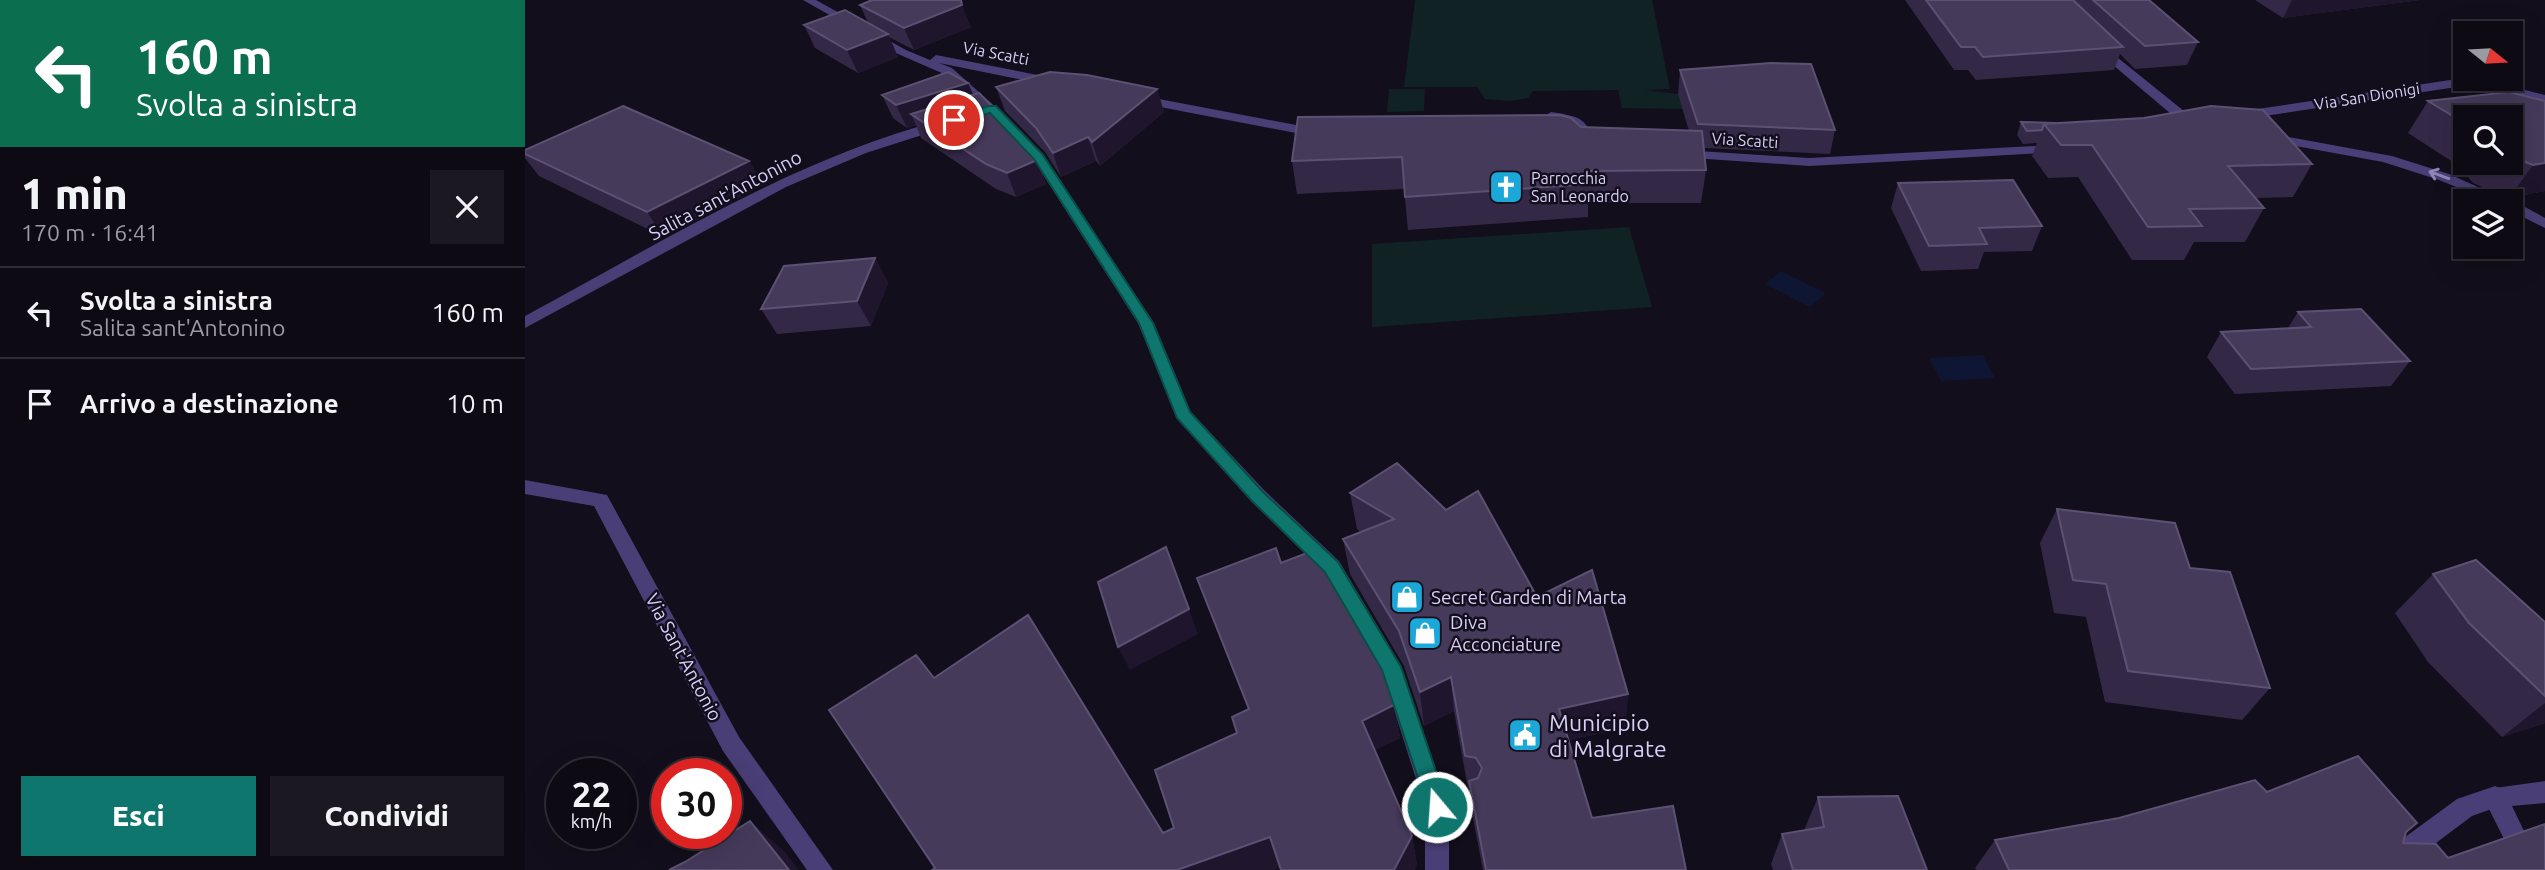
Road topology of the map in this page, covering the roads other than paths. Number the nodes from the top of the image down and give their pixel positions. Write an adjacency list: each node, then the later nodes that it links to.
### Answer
1 (808, 0): 3 (street)
2 (2088, 38): 10 (street)
3 (902, 52): 4 (street, Via Scatti); 24 (street)
4 (1065, 85)
5 (1130, 97): 11 (street)
6 (2545, 99): 8 (street, Via San Dionigi)
7 (1536, 116): 14 (street)
8 (2231, 117)
9 (951, 121): 19 (street, Salita sant'Antonino)
10 (2207, 127)
11 (1332, 134)
12 (2257, 135): 16 (street, Via San Dionigi, one-way to 12)
13 (2075, 148): 15 (street, Via Scatti)
14 (1613, 149)
15 (1667, 153)
16 (2469, 189)
17 (2523, 211): 18 (street)
18 (2545, 223)
19 (525, 323)
20 (525, 487): 25 (street, Via Sant'Antonio)
21 (2545, 792): 22 (street)
22 (2495, 797): 27 (street); 28 (street)
23 (1470, 801): 24 (street)
24 (1437, 807): 26 (street)
25 (821, 870)
26 (1437, 870)
27 (2380, 870)
28 (2543, 870)

